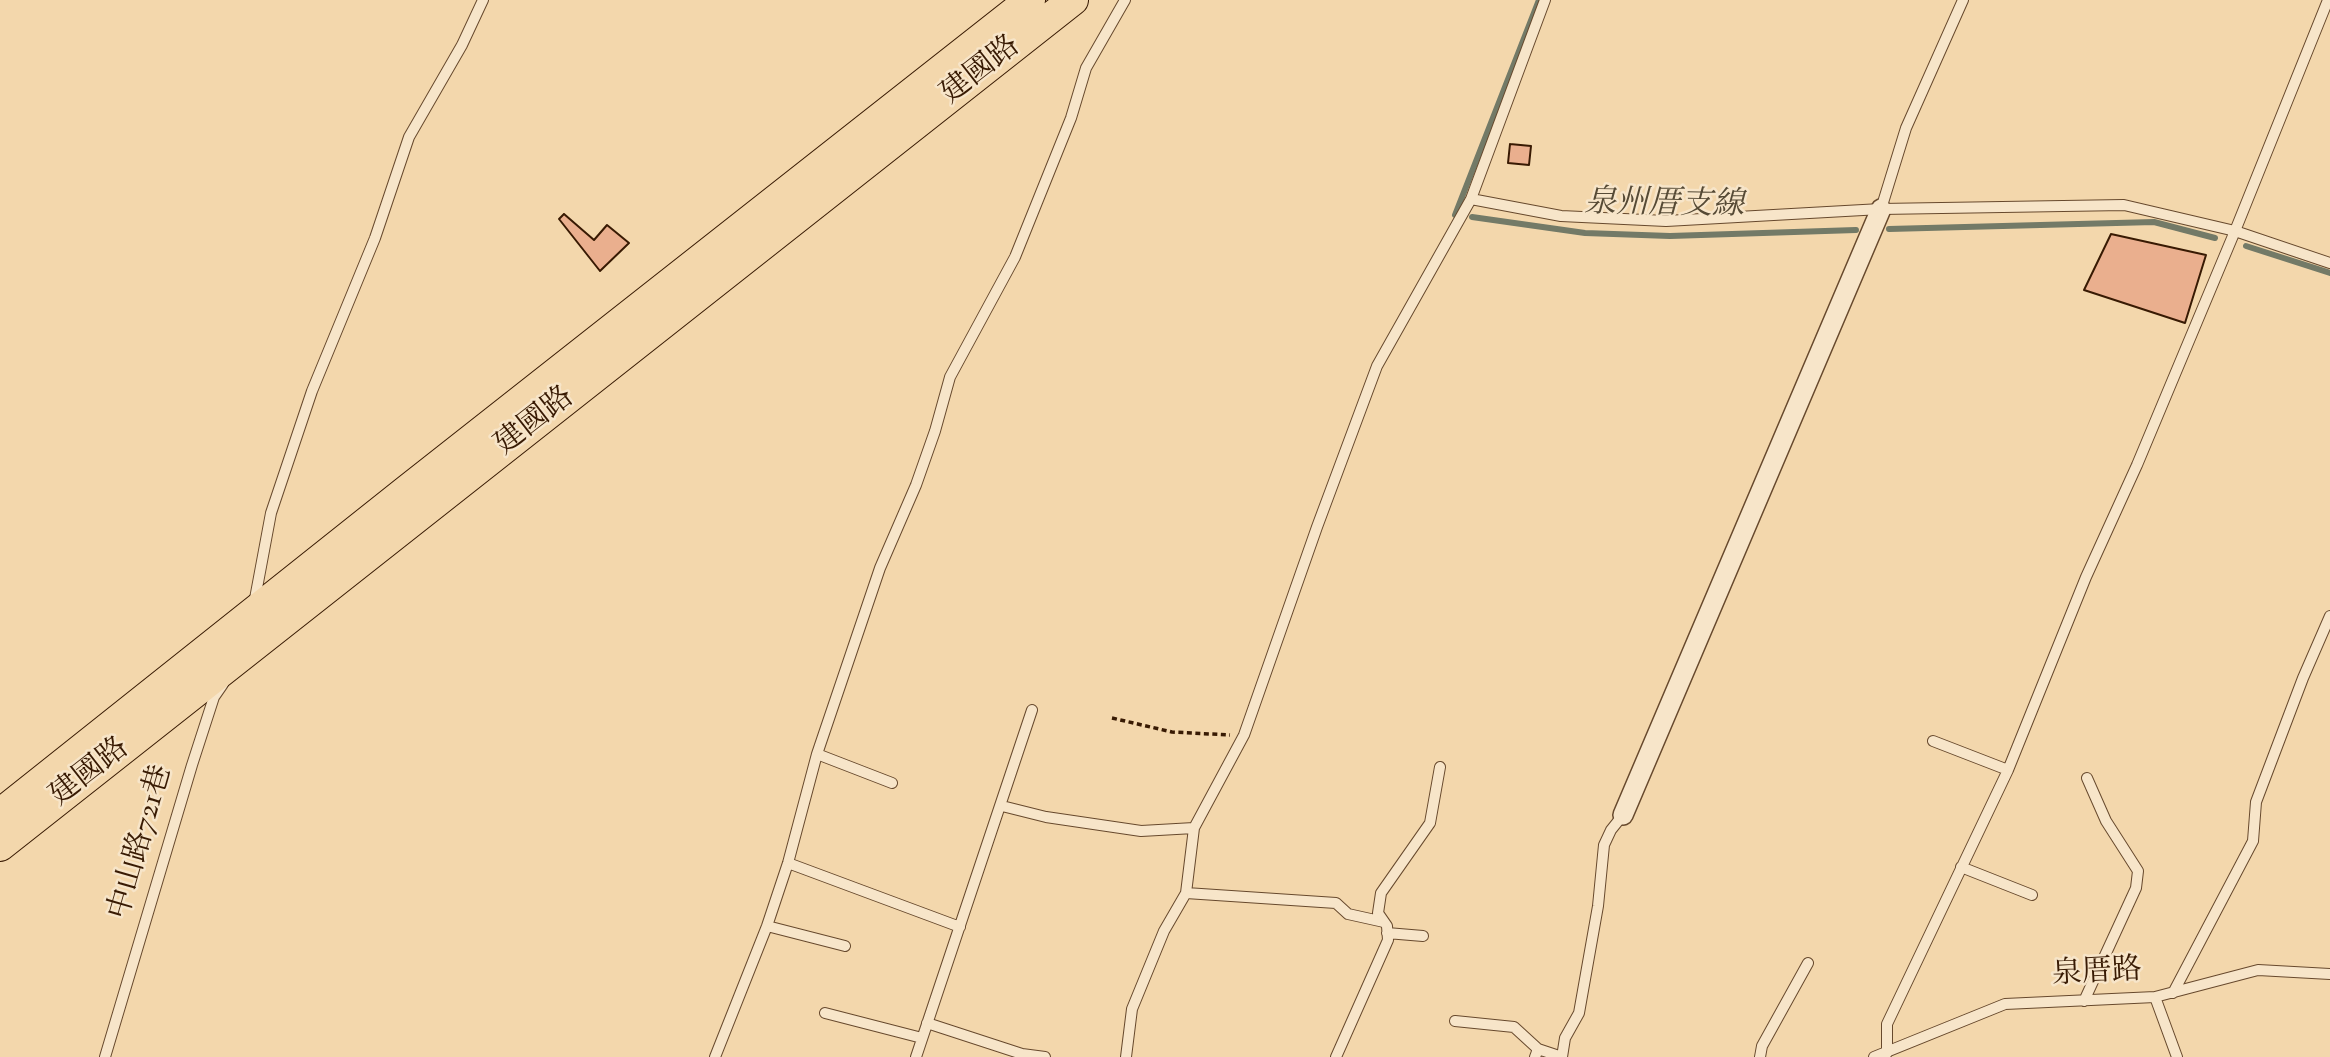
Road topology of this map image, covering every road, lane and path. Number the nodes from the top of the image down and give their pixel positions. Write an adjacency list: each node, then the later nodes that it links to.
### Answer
1 (483, 0): 13 (lane)
2 (1030, 0): 13 (main road, 建國路)
3 (1073, 0): 13 (main road, 建國路)
4 (1125, 0): 18 (lane)
5 (1545, 0): 8 (lane)
6 (1963, 0): 9 (lane)
7 (2328, 0): 10 (lane)
8 (1471, 200): 9 (lane); 16 (lane)
9 (1881, 209): 10 (lane); 25 (street)
10 (2235, 231): 11 (lane); 20 (lane)
11 (2330, 263)
12 (2330, 616): 40 (lane)
13 (249, 632): 24 (main road, 建國路); 27 (main road, 建國路); 49 (lane, 中山路721巷)
14 (1032, 710): 23 (lane)
15 (1112, 718): 16 (path)
16 (1244, 735): 26 (lane)
17 (1933, 741): 20 (lane)
18 (817, 754): 22 (lane); 28 (lane)
19 (1440, 767): 32 (lane)
20 (2008, 771): 29 (lane)
21 (2087, 778): 42 (lane)
22 (892, 783)
23 (1002, 806): 26 (lane); 34 (lane)
24 (0, 814)
25 (1623, 815): 55 (lane)
26 (1194, 828): 30 (lane)
27 (0, 846)
28 (788, 863): 33 (lane); 34 (lane)
29 (1961, 867): 31 (lane); 48 (lane)
30 (1186, 893): 32 (lane); 53 (lane)
31 (2032, 895)
32 (1384, 922): 35 (lane)
33 (767, 926): 37 (lane); 50 (lane)
34 (960, 926): 45 (lane)
35 (1387, 933): 36 (lane); 54 (lane)
36 (1423, 936)
37 (845, 946)
38 (1808, 963): 57 (lane)
39 (2330, 974): 40 (lane, 泉厝路)
40 (2173, 993): 41 (lane, 泉厝路)
41 (2154, 997): 42 (lane, 泉厝路); 59 (lane)
42 (2084, 1001): 48 (lane, 泉厝路)
43 (825, 1013): 46 (lane)
44 (1455, 1021): 47 (lane)
45 (927, 1023): 46 (lane); 52 (lane)
46 (922, 1038): 51 (lane)
47 (1536, 1053): 55 (lane)
48 (1887, 1053): 58 (lane, 泉厝路)
49 (105, 1057)
50 (715, 1057)
51 (916, 1057)
52 (1045, 1057)
53 (1126, 1057)
54 (1336, 1057)
55 (1562, 1057): 56 (lane)
56 (1572, 1057)
57 (1760, 1057)
58 (1874, 1057)
59 (2177, 1057)

